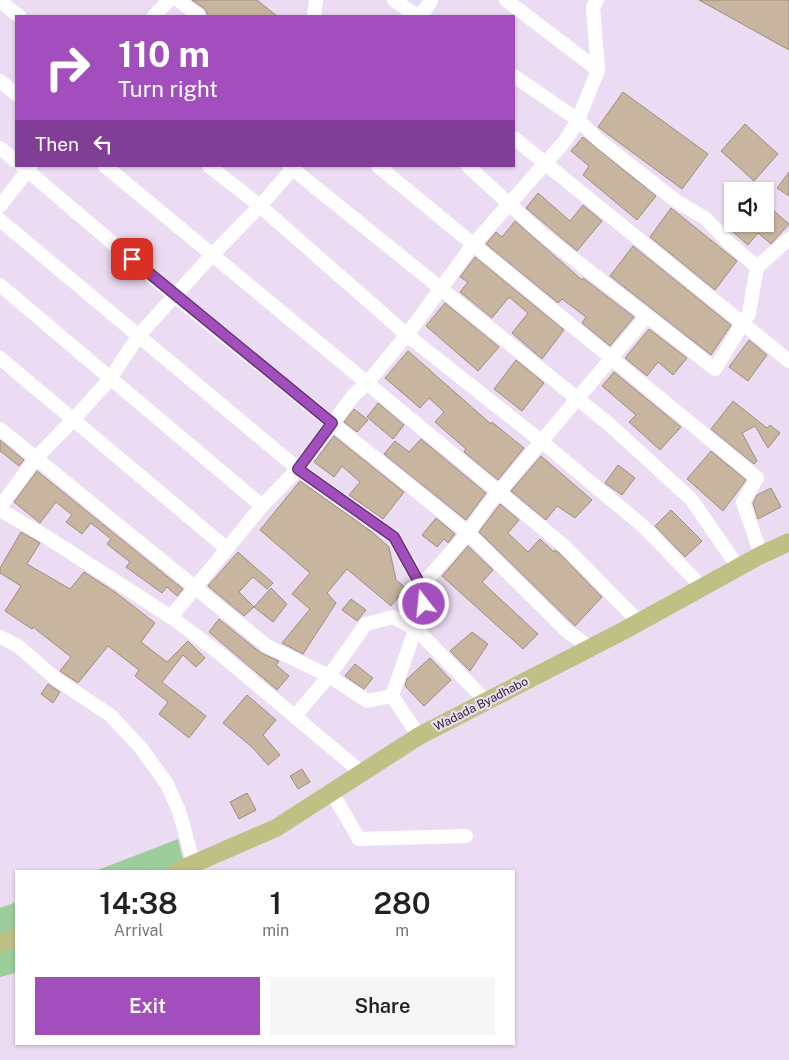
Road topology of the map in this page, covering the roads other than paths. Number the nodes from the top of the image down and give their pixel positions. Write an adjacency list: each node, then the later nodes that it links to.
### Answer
1 (169, 0): 10 (street)
2 (178, 0): 11 (street)
3 (316, 0): 12 (street)
4 (394, 0): 8 (street)
5 (506, 0): 13 (street)
6 (597, 0): 13 (street)
7 (0, 1): 9 (street)
8 (425, 12)
9 (18, 15)
10 (155, 15)
11 (198, 15)
12 (314, 15)
13 (598, 70): 17 (street)
14 (515, 77): 17 (street)
15 (0, 80): 16 (street)
16 (15, 93)
17 (578, 120): 21 (street); 35 (street)
18 (515, 139): 21 (street)
19 (0, 148): 20 (street)
20 (15, 160)
21 (546, 163): 28 (street); 40 (street)
22 (106, 167): 34 (street)
23 (210, 167): 30 (street)
24 (292, 167): 30 (street); 37 (street)
25 (379, 167): 33 (street)
26 (469, 167): 28 (street)
27 (27, 168): 29 (street); 38 (street)
28 (510, 204): 33 (street); 39 (street)
29 (0, 206)
30 (260, 206): 34 (street); 42 (street)
31 (0, 220): 41 (street)
32 (789, 239): 35 (street)
33 (472, 246): 37 (street); 44 (street)
34 (212, 255): 38 (street); 47 (street)
35 (757, 267): 40 (street)
36 (0, 285): 46 (street)
37 (443, 289): 42 (street); 48 (street)
38 (176, 297): 41 (street); 50 (street)
39 (646, 317): 40 (street); 44 (street)
40 (743, 323): 45 (street)
41 (139, 335): 46 (street); 54 (street)
42 (407, 335): 47 (street); 52 (street)
43 (0, 358): 49 (street)
44 (611, 359): 48 (street); 62 (street)
45 (789, 361)
46 (110, 379): 49 (street); 56 (street)
47 (367, 383): 50 (street); 55 (street)
48 (577, 399): 52 (street); 63 (street)
49 (73, 420): 53 (street); 61 (street)
50 (332, 423): 54 (street); 59 (street)
51 (0, 429): 53 (street)
52 (541, 441): 55 (street); 66 (street)
53 (36, 458): 57 (street); 65 (street)
54 (298, 469): 56 (street); 64 (street)
55 (499, 493): 59 (street); 68 (street)
56 (262, 506): 61 (street)
57 (0, 507)
58 (0, 510): 67 (street)
59 (468, 533): 64 (street); 71 (street)
60 (789, 542): 62 (main road, Wadada Byadhabo)
61 (226, 548): 65 (street)
62 (761, 555): 63 (main road, Wadada Byadhabo)
63 (738, 567): 66 (main road, Wadada Byadhabo)
64 (421, 586): 69 (street)
65 (195, 587): 67 (street); 72 (street)
66 (702, 587): 68 (main road, Wadada Byadhabo)
67 (171, 617): 75 (street)
68 (639, 622): 71 (main road, Wadada Byadhabo)
69 (416, 629): 72 (street); 73 (street); 74 (street)
70 (0, 637): 80 (street)
71 (590, 648): 74 (main road, Wadada Byadhabo)
72 (329, 676): 73 (street); 75 (street)
73 (392, 696): 76 (street)
74 (486, 701): 76 (main road, Wadada Byadhabo)
75 (295, 716): 77 (street)
76 (420, 736): 77 (main road, Wadada Byadhabo)
77 (361, 772): 78 (main road, Wadada Byadhabo)
78 (332, 793): 79 (street); 80 (main road, Wadada Byadhabo)
79 (466, 836)
80 (186, 868)
81 (15, 937): 82 (main road)
82 (0, 944)

